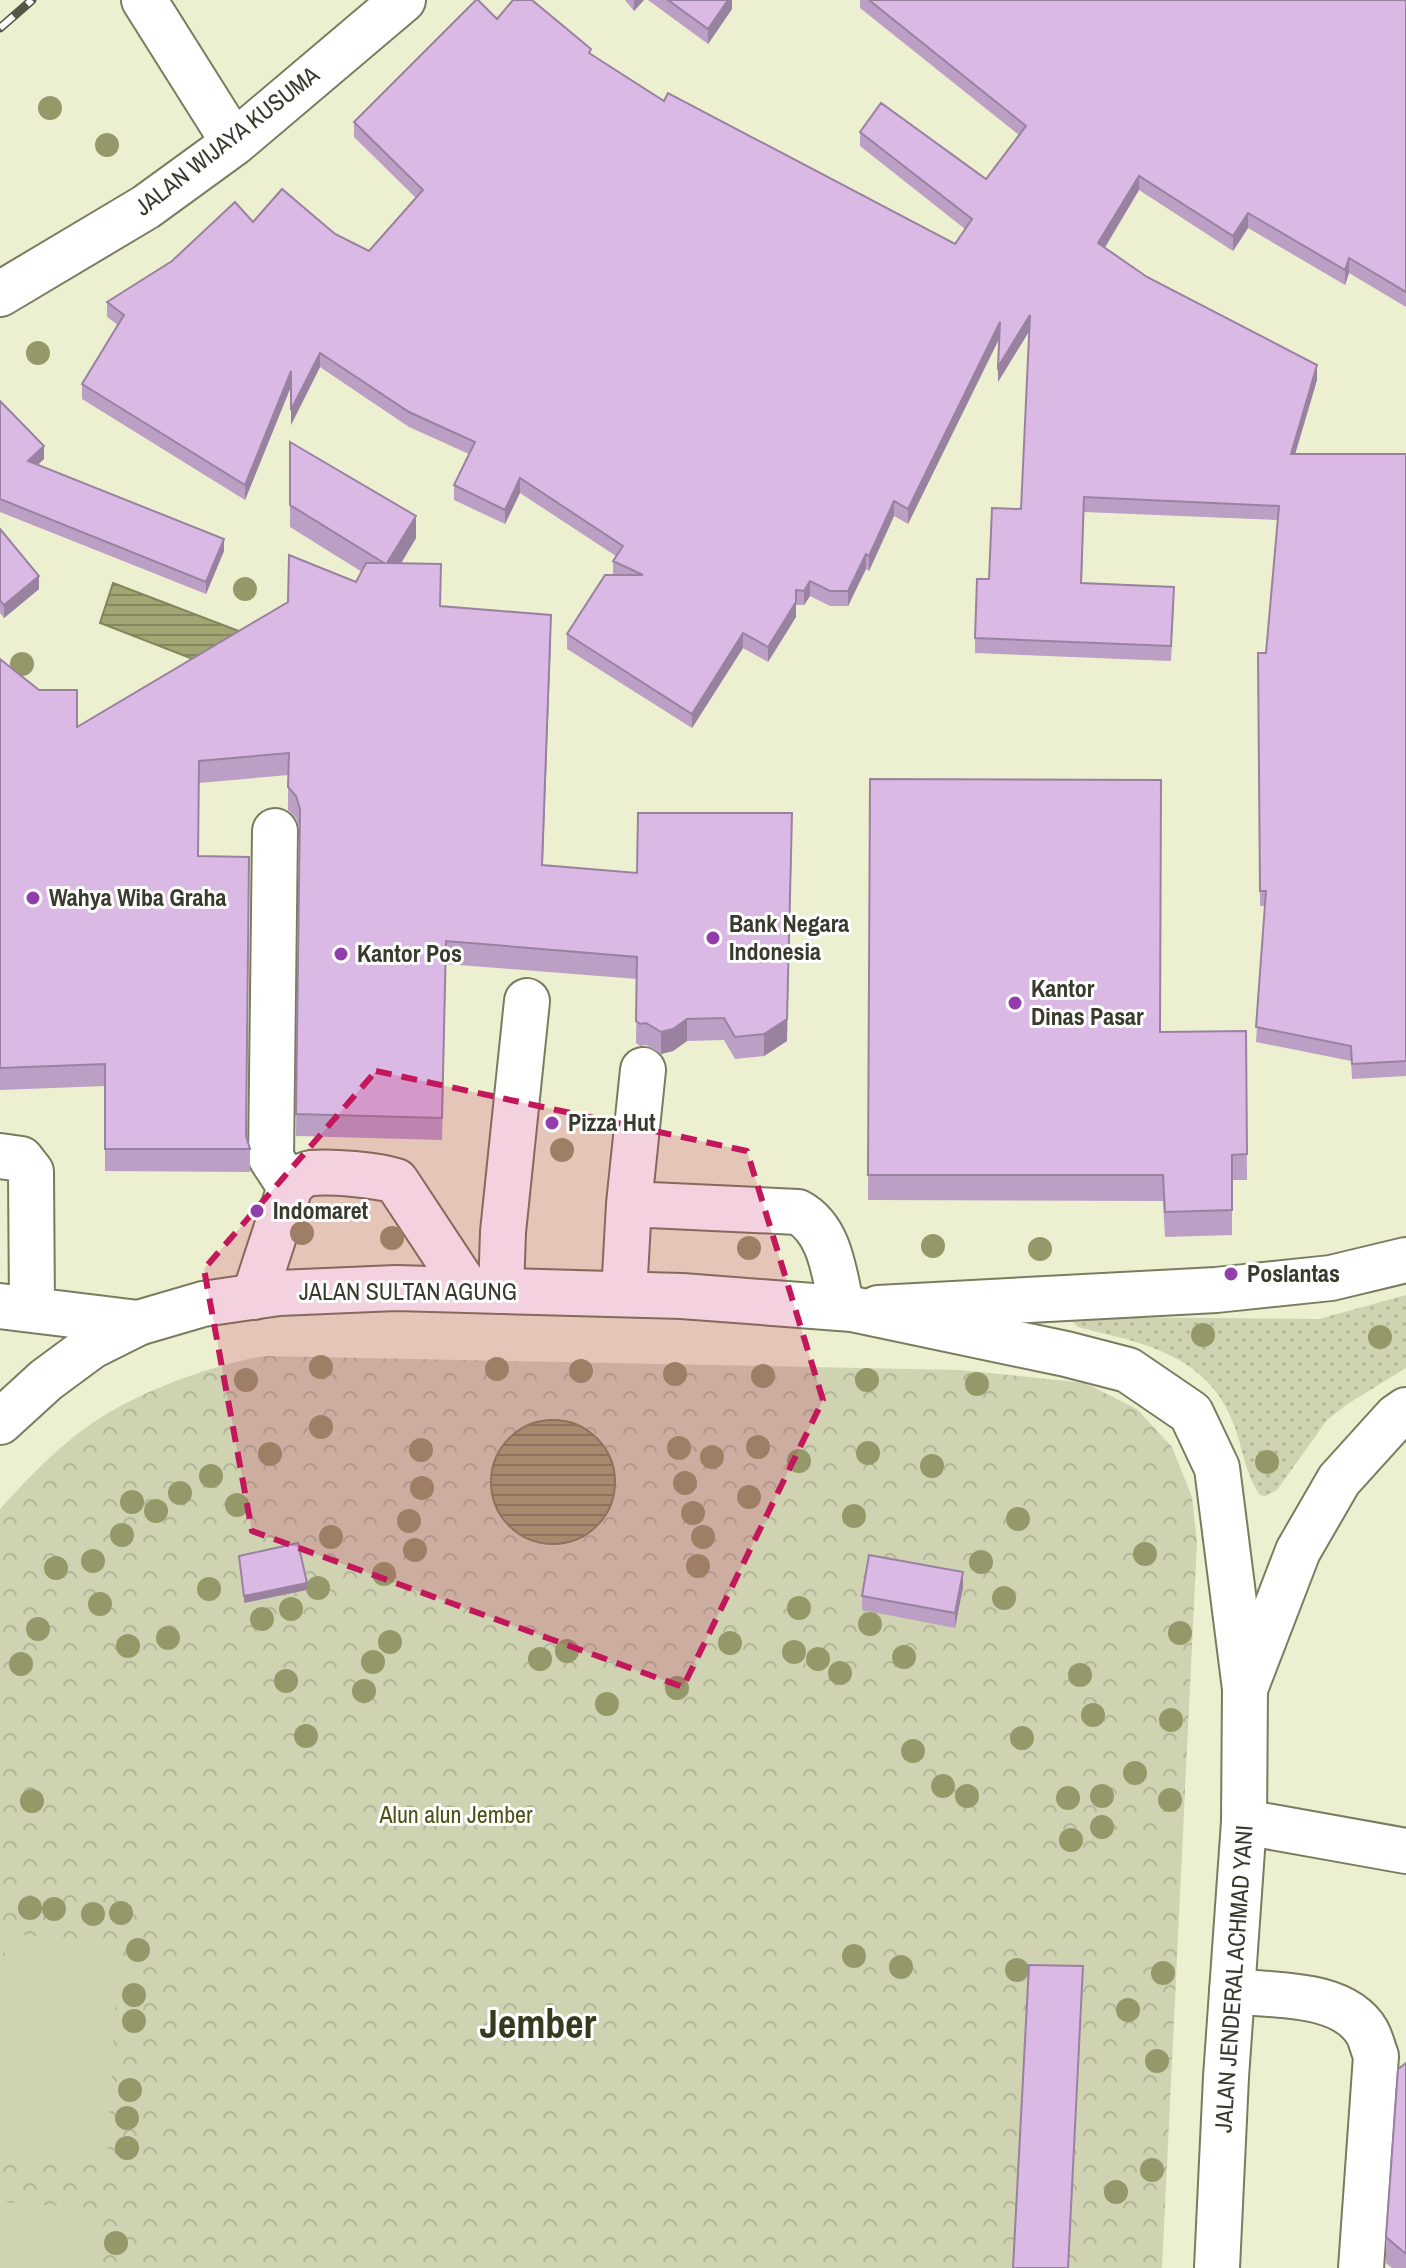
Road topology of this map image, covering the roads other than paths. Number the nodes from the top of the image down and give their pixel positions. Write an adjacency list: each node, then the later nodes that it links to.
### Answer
1 (144, 0): 3 (main road)
2 (403, 0): 3 (main road, JALAN WIJAYA KUSUMA)
3 (234, 143): 4 (main road, JALAN WIJAYA KUSUMA)
4 (0, 294)
5 (275, 831): 9 (main road)
6 (527, 1001): 12 (main road)
7 (643, 1070): 10 (main road)
8 (0, 1156): 15 (main road)
9 (290, 1187): 12 (main road); 14 (main road)
10 (629, 1204): 13 (main road); 16 (main road)
11 (1406, 1260): 16 (main road)
12 (484, 1290): 13 (main road, JALAN SULTAN AGUNG); 14 (main road, JALAN SULTAN AGUNG)
13 (624, 1294): 16 (main road, JALAN SULTAN AGUNG)
14 (254, 1297): 17 (main road, JALAN SULTAN AGUNG)
15 (16, 1308): 17 (main road)
16 (847, 1309): 20 (main road)
17 (138, 1323): 19 (main road, JALAN SULTAN AGUNG)
18 (1406, 1410): 20 (main road)
19 (0, 1422)
20 (1245, 1689): 21 (main road, JALAN JENDERAL ACHMAD YANI)
21 (1244, 1822): 22 (main road); 23 (main road, JALAN JENDERAL ACHMAD YANI)
22 (1406, 1851)
23 (1232, 1991): 24 (main road, JALAN JENDERAL ACHMAD YANI); 25 (main road)
24 (1217, 2268)
25 (1361, 2268)

